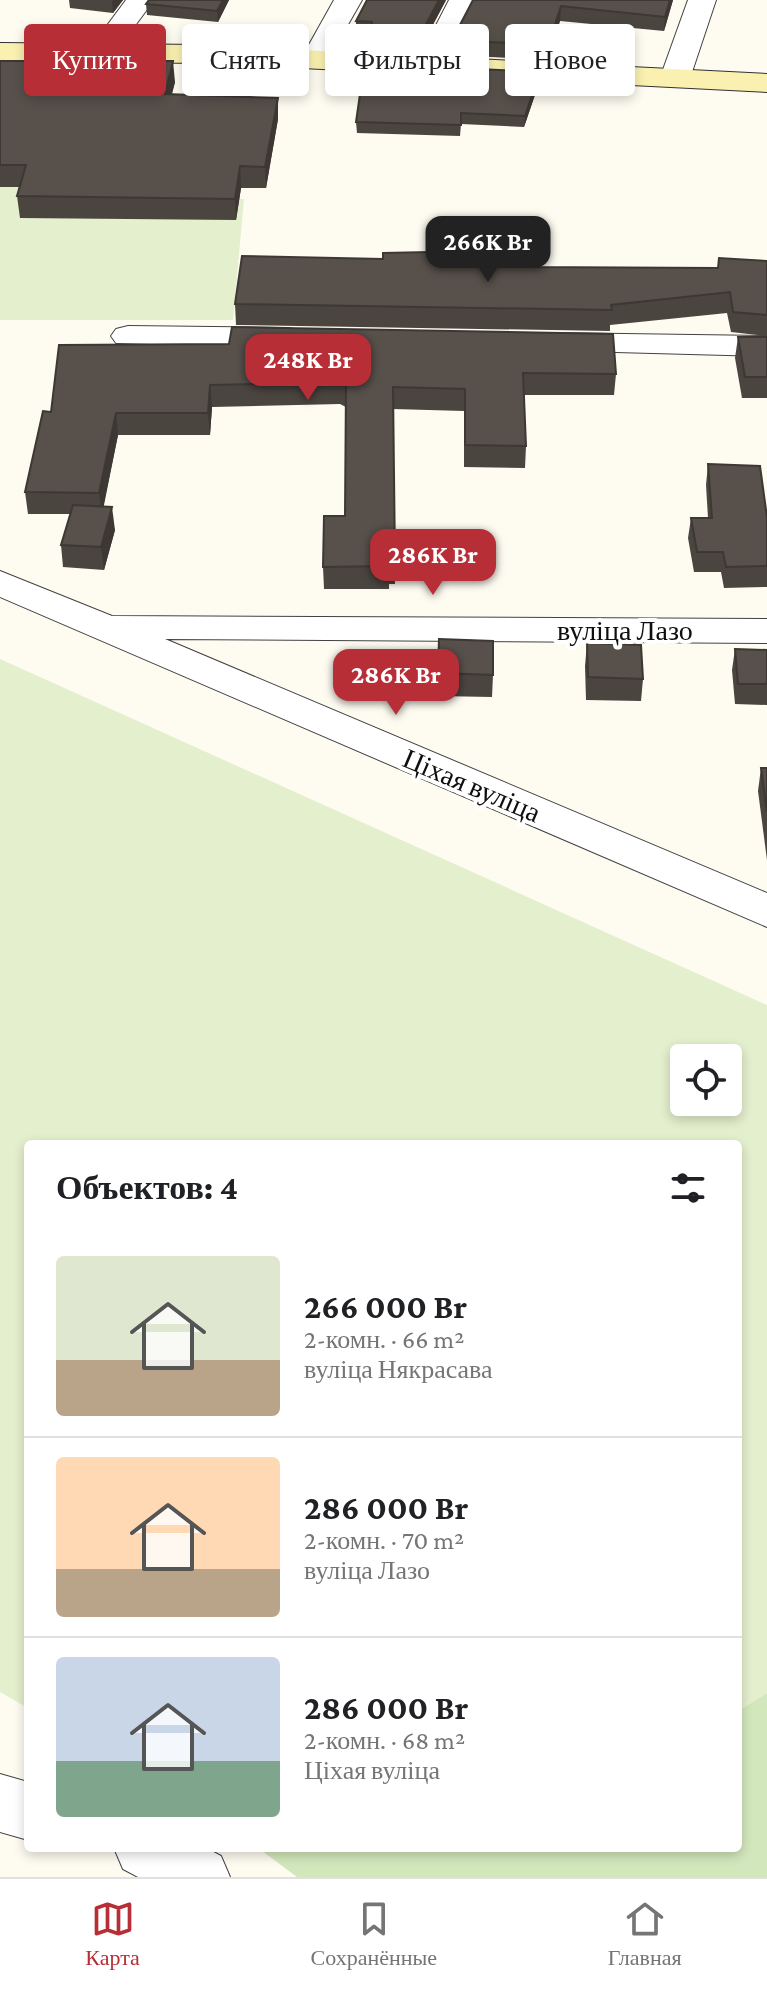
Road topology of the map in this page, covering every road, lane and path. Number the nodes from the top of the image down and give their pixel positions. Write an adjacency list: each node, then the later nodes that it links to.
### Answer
1 (140, 0): 5 (street)
2 (348, 0): 10 (street)
3 (463, 0): 6 (street)
4 (702, 0): 13 (street)
5 (122, 24)
6 (451, 24)
7 (0, 52): 8 (main road)
8 (24, 52)
9 (166, 53): 10 (main road)
10 (315, 59): 11 (main road)
11 (325, 60)
12 (489, 69): 13 (main road)
13 (675, 78): 14 (main road)
14 (767, 83)
15 (128, 336): 16 (street)
16 (320, 339)
17 (527, 342): 18 (street)
18 (767, 346)
19 (0, 583): 20 (street, Ціхая вуліца)
20 (99, 626): 21 (street, вуліца Лазо); 22 (street, Ціхая вуліца)
21 (767, 631)
22 (767, 911)
23 (0, 1803): 24 (street)
24 (24, 1810)
25 (152, 1852): 26 (street)
26 (200, 1877)

